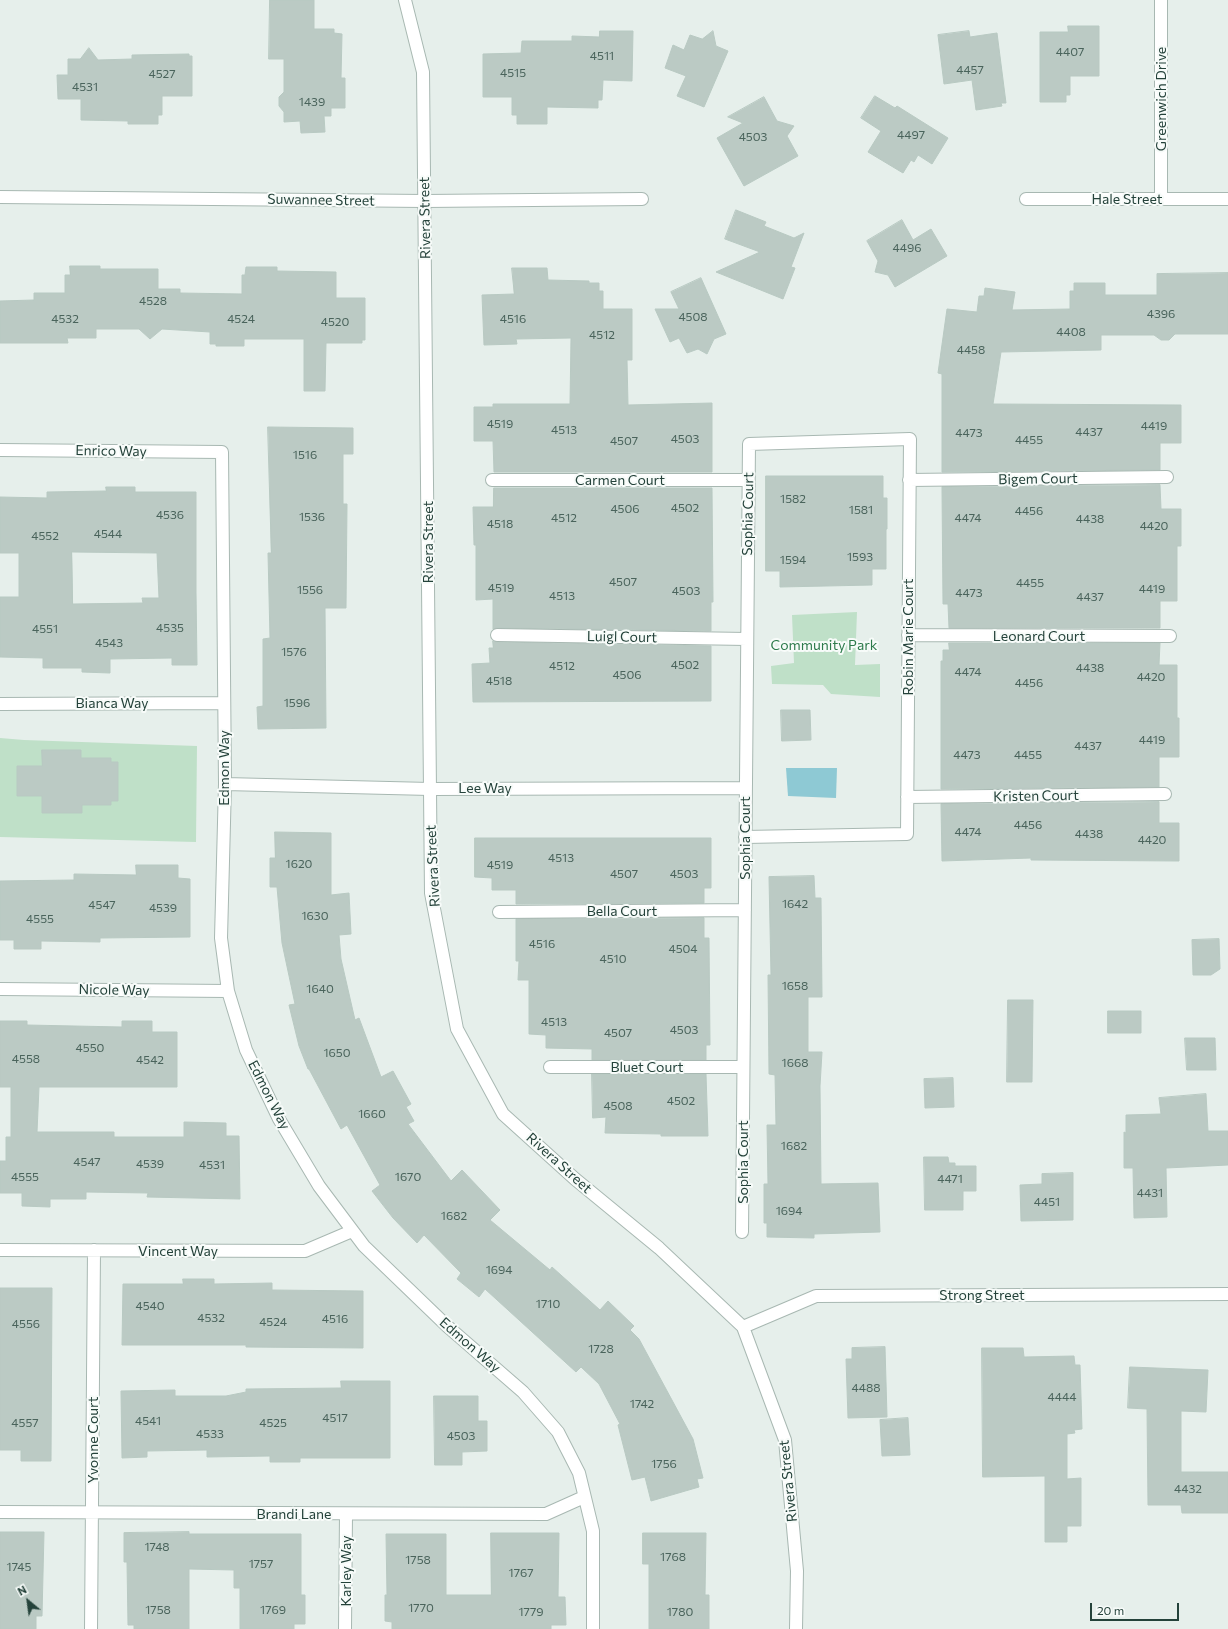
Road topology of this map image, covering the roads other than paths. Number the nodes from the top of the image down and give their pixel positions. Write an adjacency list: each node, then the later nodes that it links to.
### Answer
1 (405, 0): 8 (street, Rivera Street)
2 (1161, 0): 6 (street, Greenwich Drive)
3 (0, 197): 8 (street, Suwannee Street)
4 (642, 199): 8 (street, Suwannee Street)
5 (1026, 199): 6 (street, Hale Street)
6 (1162, 199): 7 (street, Hale Street)
7 (1228, 199)
8 (425, 201): 23 (street, Rivera Street)
9 (748, 444): 14 (street, Sophia Court); 15 (street, Robin Marie Court)
10 (0, 450): 11 (street, Enrico Way)
11 (222, 452): 20 (street, Edmon Way)
12 (1167, 477): 15 (street, Bigem Court)
13 (492, 480): 14 (street, Carmen Court)
14 (748, 480): 19 (street, Sophia Court)
15 (909, 480): 17 (street, Robin Marie Court)
16 (497, 635): 19 (street, Luigl Court)
17 (908, 636): 18 (street, Leonard Court); 26 (street, Robin Marie Court)
18 (1170, 636)
19 (747, 639): 24 (street, Sophia Court)
20 (224, 702): 21 (street, Bianca Way); 22 (street, Edmon Way)
21 (0, 704)
22 (225, 784): 23 (street, Lee Way); 31 (street, Edmon Way)
23 (430, 788): 24 (street, Lee Way); 39 (street, Rivera Street)
24 (746, 788): 27 (street, Sophia Court)
25 (1164, 794): 26 (street, Kristen Court)
26 (907, 797): 27 (street, Robin Marie Court)
27 (745, 838): 28 (street, Sophia Court)
28 (745, 910): 29 (street, Bella Court); 33 (street, Sophia Court)
29 (499, 912)
30 (0, 989): 31 (street, Nicole Way)
31 (228, 991): 34 (street, Edmon Way)
32 (550, 1067): 33 (street, Bluet Court)
33 (743, 1068): 35 (street, Sophia Court)
34 (352, 1230): 37 (street, Vincent Way); 40 (street, Edmon Way)
35 (742, 1232)
36 (0, 1250): 37 (street, Vincent Way)
37 (94, 1250): 42 (street, Yvonne Court)
38 (1228, 1294): 39 (street, Strong Street)
39 (742, 1327): 47 (street, Rivera Street)
40 (584, 1496): 43 (street, Brandi Lane); 46 (street, Edmon Way)
41 (0, 1512): 42 (street, Brandi Lane)
42 (92, 1513): 43 (street, Brandi Lane); 44 (street, Yvonne Court)
43 (346, 1514): 45 (street, Karley Way)
44 (91, 1629)
45 (345, 1629)
46 (593, 1629)
47 (796, 1629)

